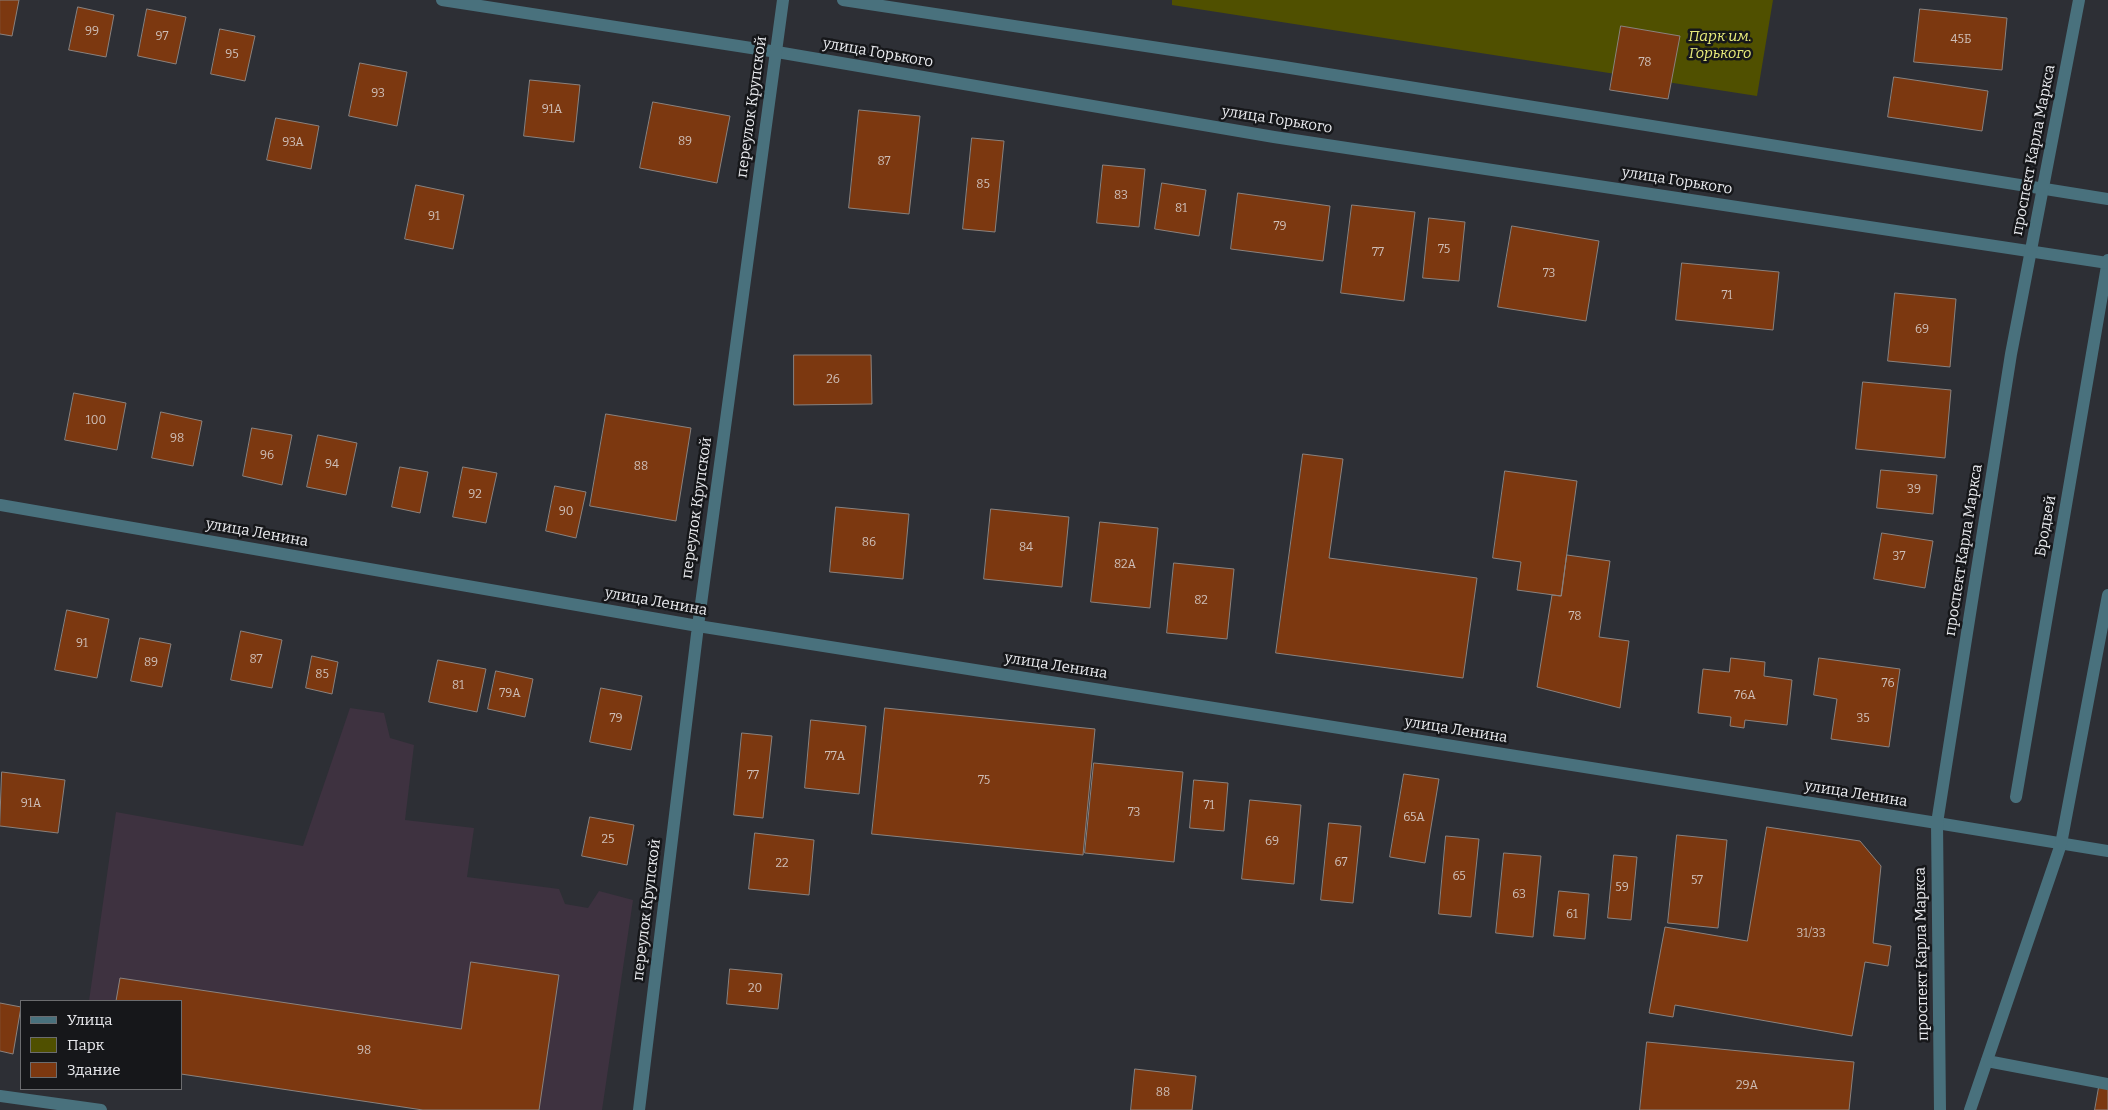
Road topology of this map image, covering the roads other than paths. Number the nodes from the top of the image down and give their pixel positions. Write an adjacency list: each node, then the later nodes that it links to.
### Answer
1 (442, 0): 5 (street, улица Горького)
2 (783, 0): 5 (street, переулок Крупской)
3 (843, 0): 6 (street)
4 (2080, 0): 6 (street, проспект Карла Маркса)
5 (777, 52): 8 (street, улица Горького); 12 (street, переулок Крупской)
6 (2043, 189): 7 (street); 8 (street, проспект Карла Маркса)
7 (2108, 198)
8 (2032, 250): 9 (street, улица Горького); 14 (street, проспект Карла Маркса)
9 (2108, 262): 13 (street, Бродвей)
10 (0, 505): 12 (street, улица Ленина)
11 (2108, 595): 15 (street)
12 (698, 626): 14 (street, улица Ленина); 21 (street, переулок Крупской)
13 (2016, 797)
14 (1937, 823): 15 (street, улица Ленина); 22 (street, проспект Карла Маркса)
15 (2061, 844): 16 (street, улица Ленина); 17 (street)
16 (2108, 851)
17 (1987, 1061): 18 (street); 23 (street)
18 (2108, 1084)
19 (0, 1096): 20 (street)
20 (101, 1110)
21 (639, 1110)
22 (1940, 1110)
23 (1970, 1110)

